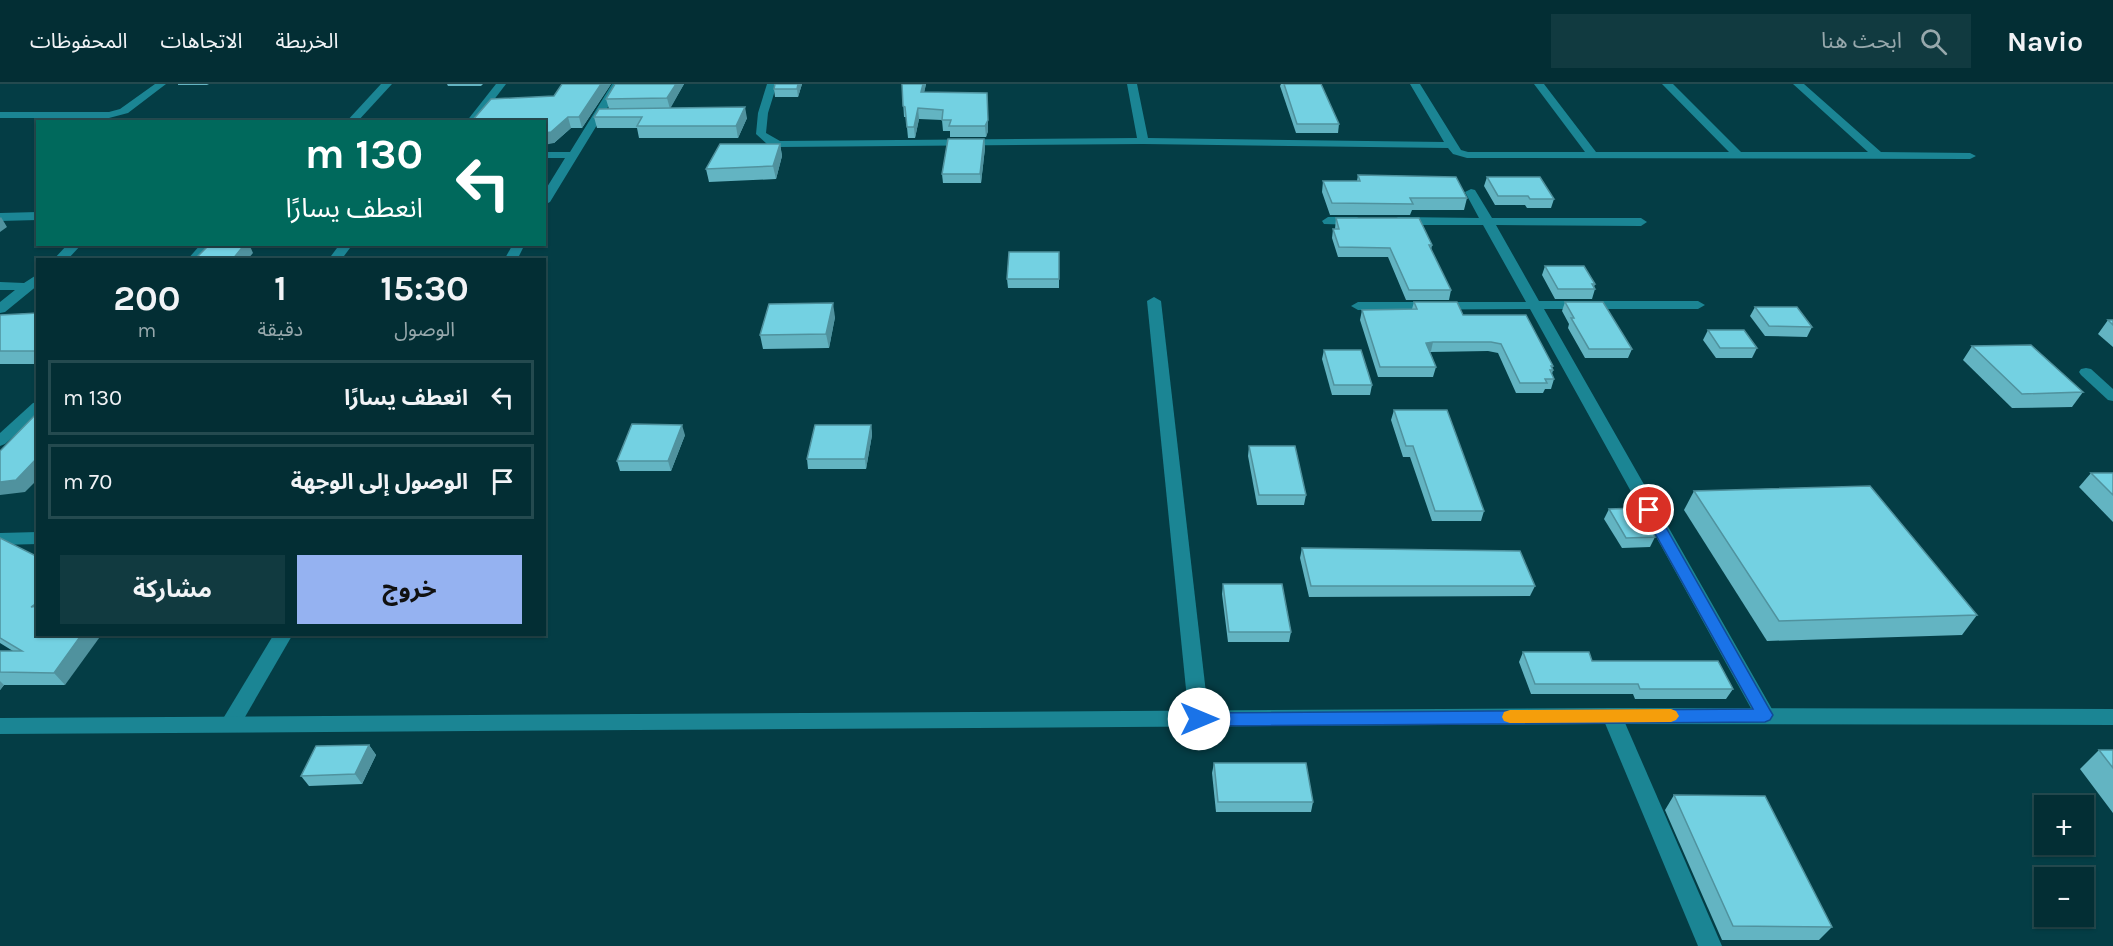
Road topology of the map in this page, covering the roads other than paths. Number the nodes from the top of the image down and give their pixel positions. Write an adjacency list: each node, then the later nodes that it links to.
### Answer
1 (161, 84): 11 (street)
2 (387, 84): 12 (street)
3 (501, 84): 13 (street)
4 (617, 84): 19 (street)
5 (772, 84): 14 (street)
6 (1132, 84): 14 (street)
7 (1415, 84): 15 (street)
8 (1539, 84): 16 (street)
9 (1666, 84): 17 (street)
10 (1798, 84): 20 (street)
11 (0, 115)
12 (353, 120)
13 (473, 120)
14 (1143, 141): 15 (street)
15 (1451, 145): 16 (street)
16 (1592, 154): 17 (street)
17 (1737, 154): 20 (street)
18 (546, 155): 19 (street)
19 (572, 155): 23 (street)
20 (1878, 156): 21 (street)
21 (1970, 156)
22 (1471, 192): 27 (street)
23 (546, 199)
24 (36, 216): 25 (street)
25 (0, 217)
26 (1328, 221): 27 (street)
27 (1487, 221): 28 (street); 39 (street)
28 (1641, 222)
29 (74, 246): 32 (street)
30 (207, 246): 33 (street)
31 (345, 246): 34 (street)
32 (61, 258)
33 (195, 258)
34 (336, 258)
35 (36, 280): 37 (street)
36 (0, 286): 37 (street)
37 (27, 287): 42 (street)
38 (1154, 301): 53 (street)
39 (1533, 304): 40 (street); 41 (street); 50 (street)
40 (1698, 304)
41 (1358, 306)
42 (0, 309)
43 (2086, 372): 44 (street)
44 (2113, 397)
45 (36, 408): 46 (street)
46 (0, 441)
47 (0, 538): 48 (street)
48 (36, 538)
49 (283, 636): 54 (street)
50 (1765, 715): 51 (street); 52 (street)
51 (1612, 716): 53 (street); 56 (street)
52 (2113, 717)
53 (1199, 719): 54 (street)
54 (231, 723): 55 (street)
55 (0, 726)
56 (1710, 946)

